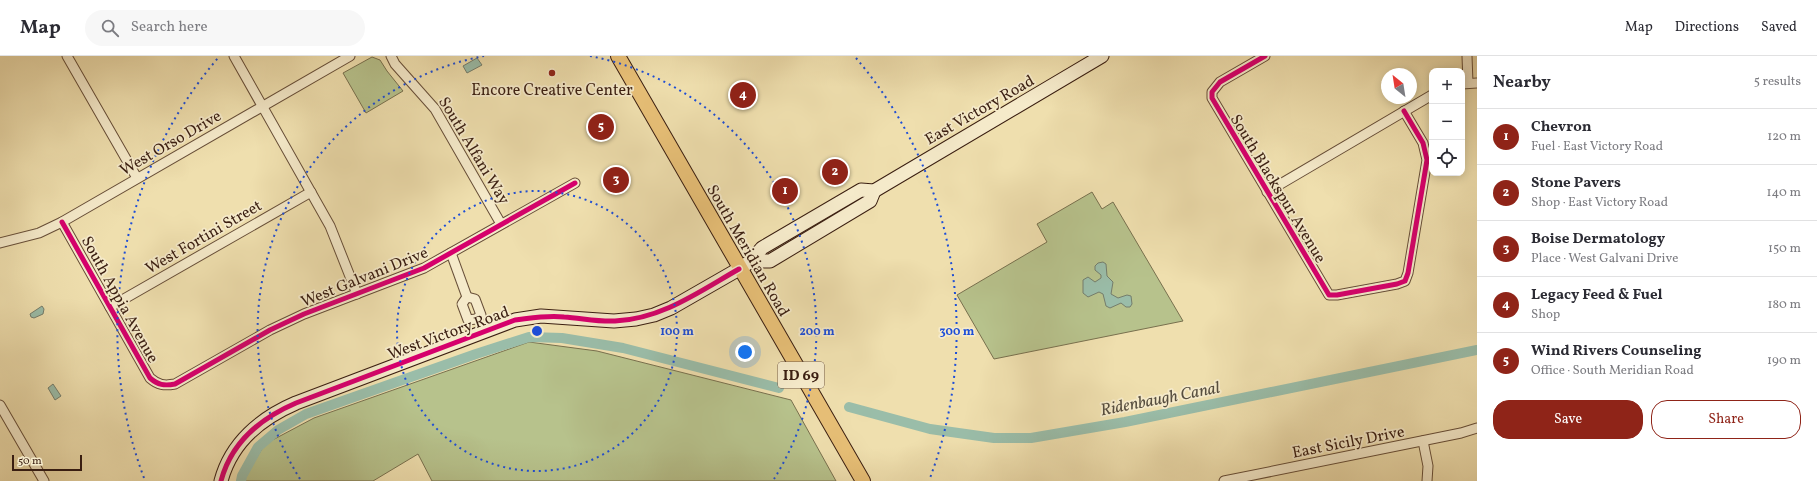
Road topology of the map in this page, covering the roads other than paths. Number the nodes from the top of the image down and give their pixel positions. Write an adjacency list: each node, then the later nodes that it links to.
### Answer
1 (68, 56): 13 (street)
2 (234, 56): 11 (street)
3 (350, 56): 11 (street, West Orso Drive)
4 (391, 56): 18 (street, South Alfani Way)
5 (618, 56): 21 (main road, South Meridian Road / ID 69)
6 (1102, 56): 21 (main road, East Victory Road)
7 (1265, 56): 16 (street, South Blackspur Avenue)
8 (1467, 56): 9 (street)
9 (1469, 83)
10 (1429, 97): 12 (street)
11 (262, 106): 13 (street, West Orso Drive); 15 (street)
12 (1404, 111): 16 (street); 16 (street, South Blackspur Avenue)
13 (137, 178): 17 (street, West Orso Drive)
14 (575, 182): 18 (street, West Galvani Drive)
15 (311, 192): 22 (street); 24 (street, West Fortini Street)
16 (1267, 192)
17 (62, 222): 19 (street, West Orso Drive); 24 (street, South Appia Avenue)
18 (501, 224): 20 (street, West Galvani Drive)
19 (0, 241)
20 (451, 253): 22 (street, West Galvani Drive); 23 (street)
21 (745, 265): 26 (main road, West Victory Road); 33 (main road, South Meridian Road / ID 69)
22 (357, 294): 27 (street, West Galvani Drive)
23 (467, 297): 25 (street); 25 (street)
24 (110, 307): 27 (street, South Appia Avenue)
25 (476, 319): 26 (street)
26 (481, 332): 32 (main road, West Victory Road)
27 (161, 385)
28 (0, 405): 31 (street)
29 (1477, 428): 30 (street, East Sicily Drive)
30 (1423, 441): 34 (street, East Sicily Drive); 35 (street)
31 (44, 481)
32 (221, 481)
33 (863, 481)
34 (1224, 481)
35 (1427, 481)

